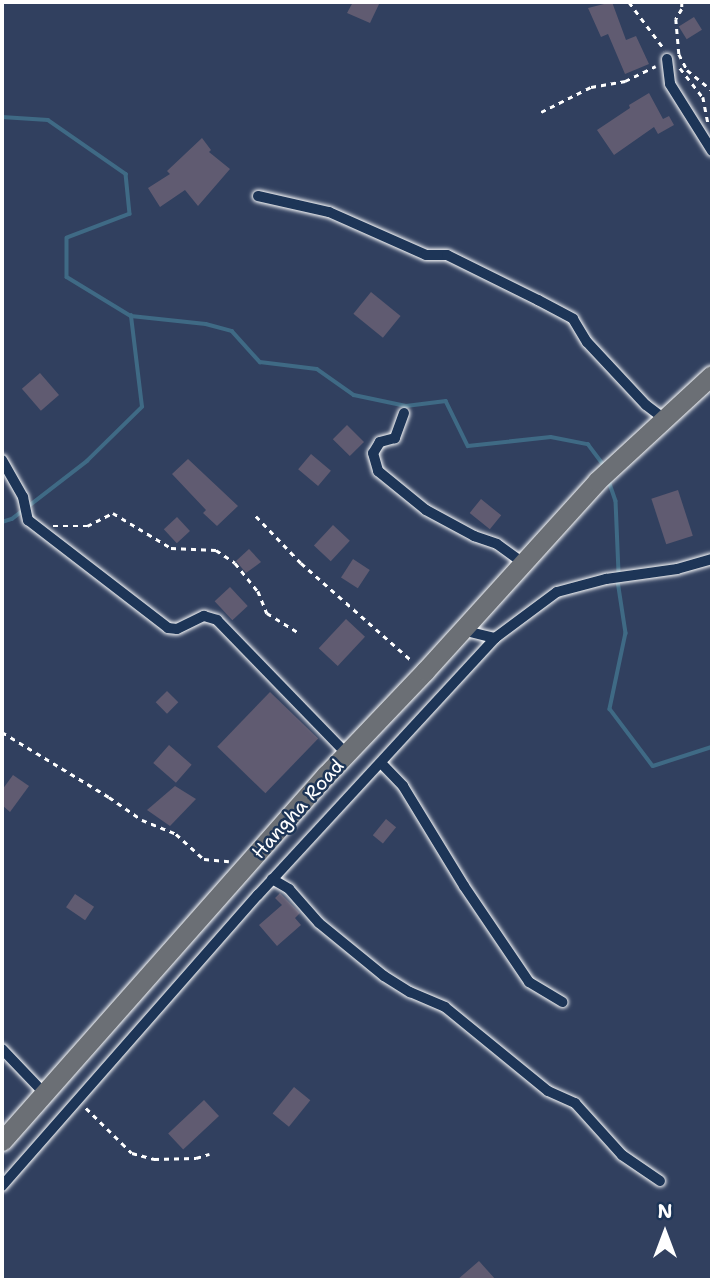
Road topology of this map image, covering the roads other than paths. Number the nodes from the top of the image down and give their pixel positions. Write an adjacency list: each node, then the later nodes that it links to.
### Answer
1 (667, 59): 2 (street)
2 (712, 151)
3 (258, 196): 6 (street)
4 (712, 375): 6 (highway, Hangha Road)
5 (404, 413): 9 (street)
6 (663, 418): 9 (highway, Hangha Road)
7 (2, 460): 12 (street)
8 (712, 559): 11 (street)
9 (523, 563): 10 (highway, Hangha Road)
10 (461, 630): 11 (street); 12 (highway, Hangha Road)
11 (495, 638): 13 (street)
12 (347, 754): 17 (highway, Hangha Road)
13 (381, 763): 14 (street); 15 (street)
14 (272, 879): 19 (street); 20 (street)
15 (562, 1002)
16 (2, 1049): 17 (street)
17 (44, 1093): 18 (highway, Hangha Road)
18 (2, 1141)
19 (660, 1181)
20 (2, 1186)

